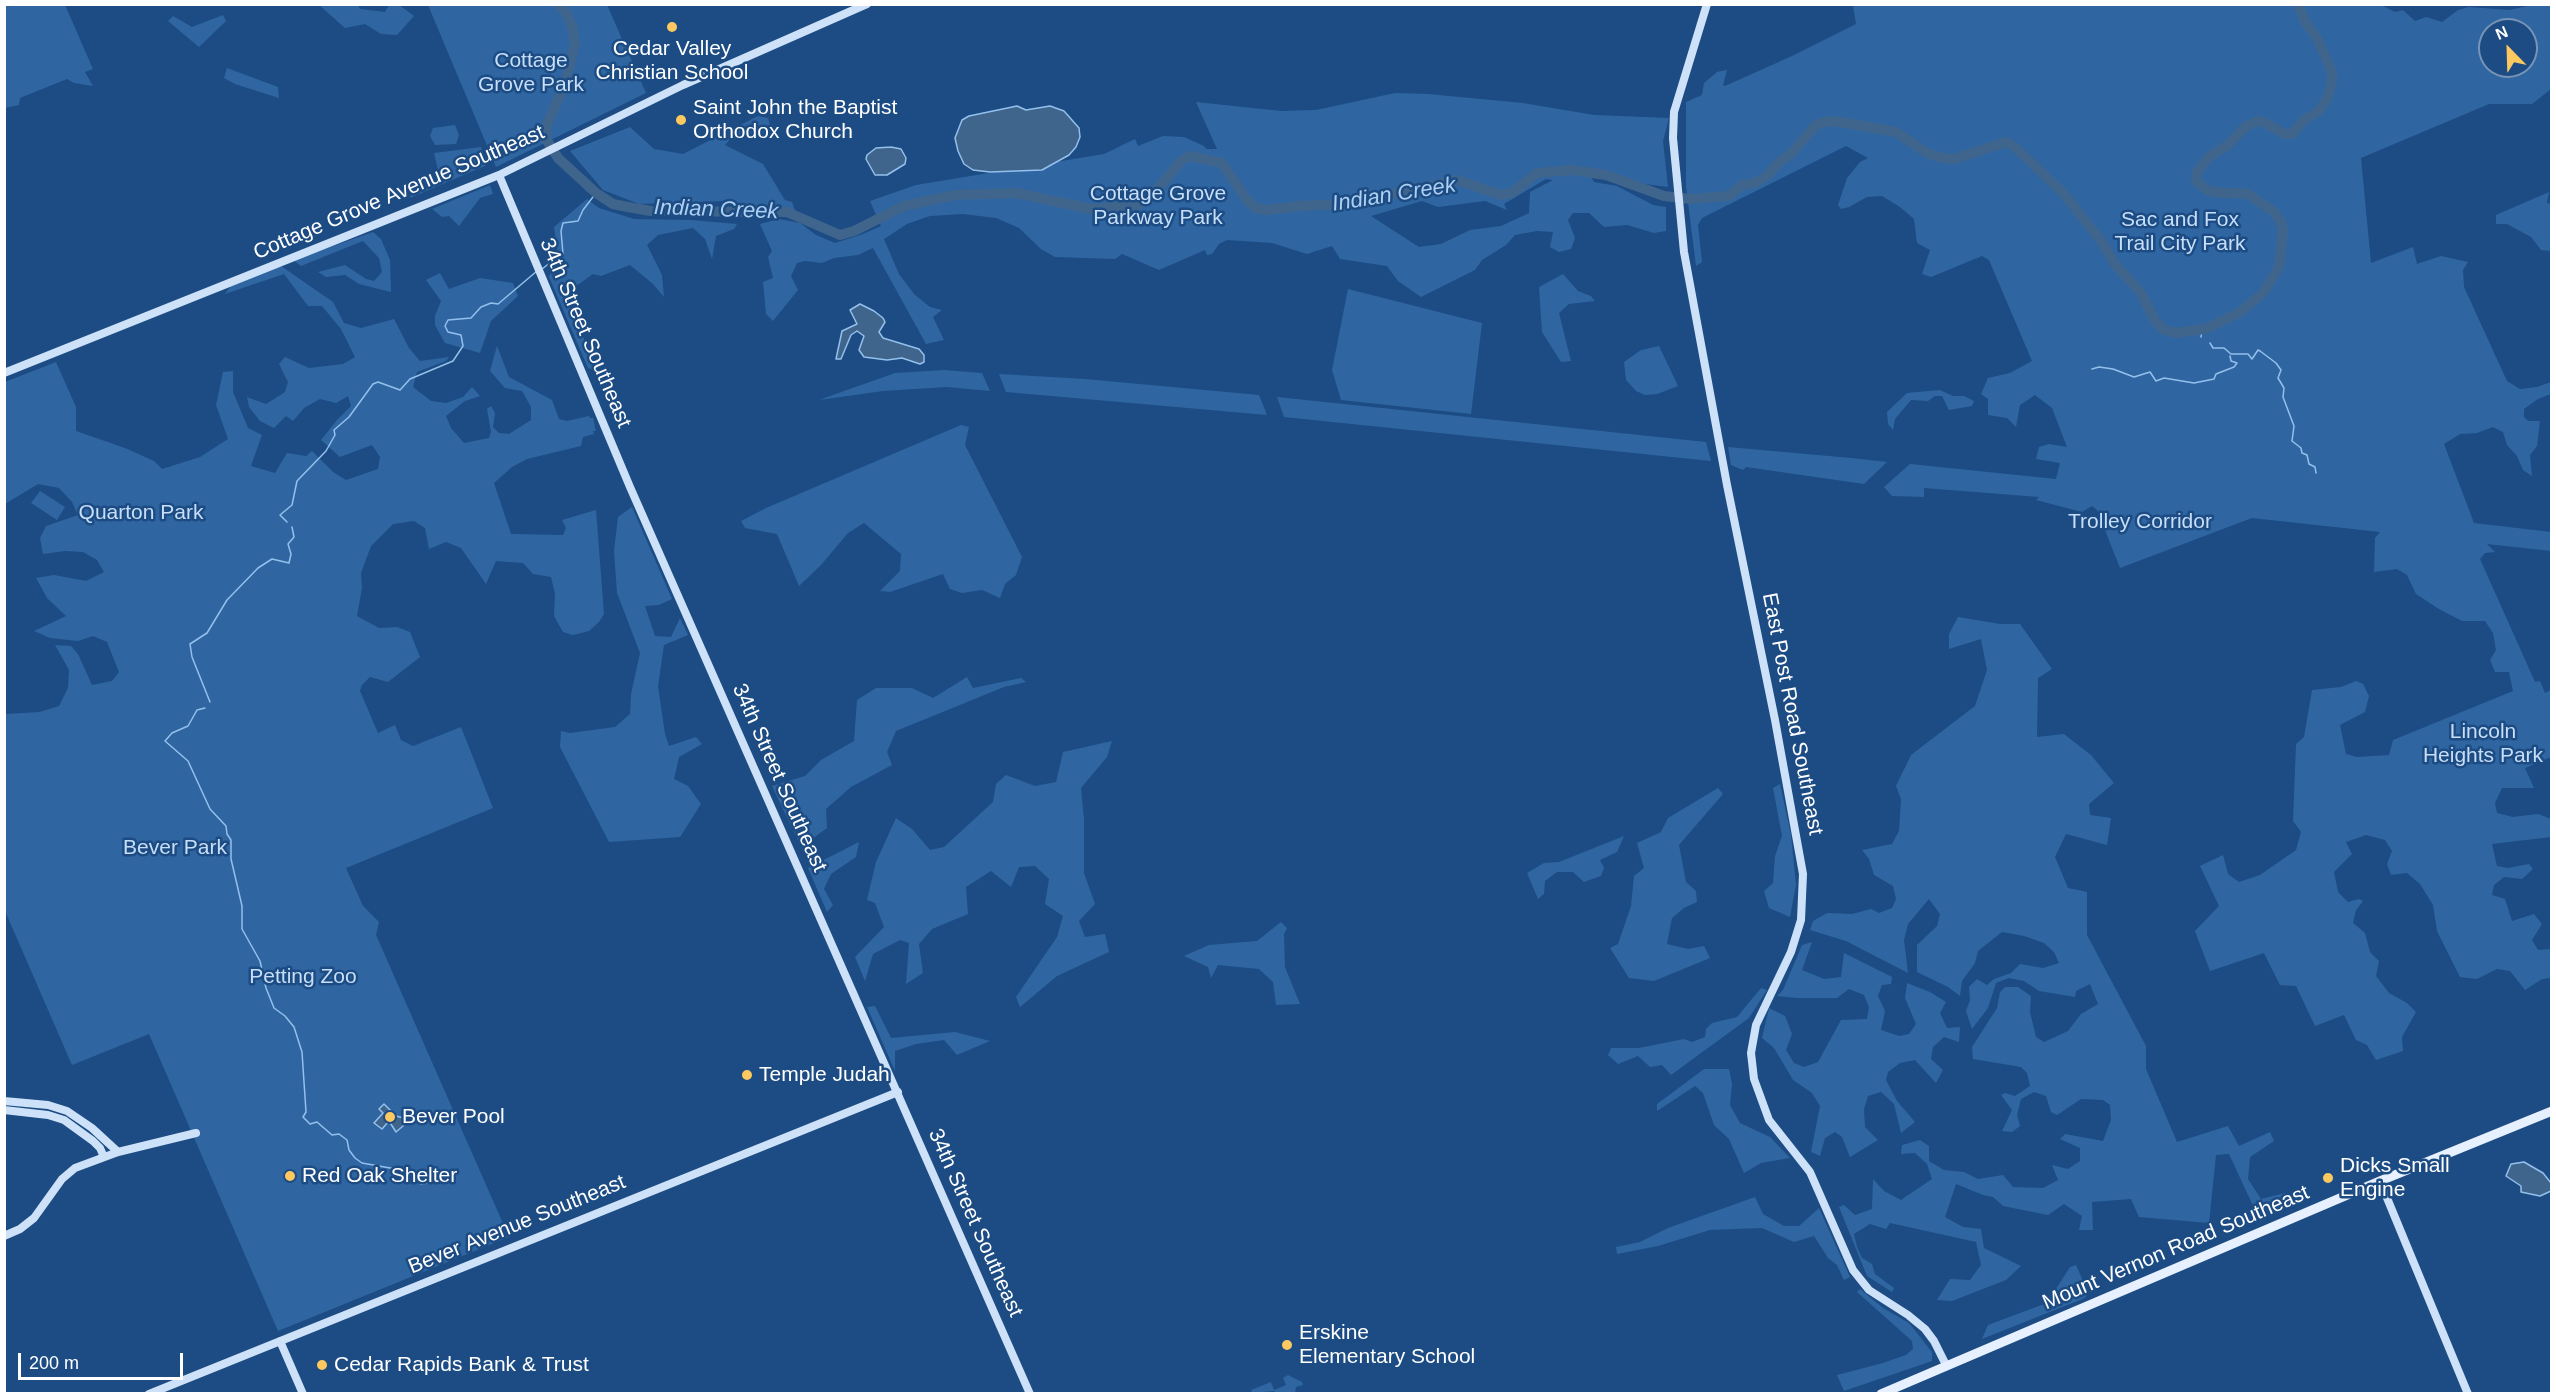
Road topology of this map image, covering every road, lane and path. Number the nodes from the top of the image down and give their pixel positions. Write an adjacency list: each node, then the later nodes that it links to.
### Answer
1 (867, 4): 3 (street, Cottage Grove Avenue Southeast)
2 (1707, 4): 15 (street, East Post Road Southeast)
3 (499, 175): 4 (street, Cottage Grove Avenue Southeast); 5 (street, 34th Street Southeast)
4 (4, 373)
5 (898, 1092): 14 (street, Bever Avenue Southeast); 18 (street, 34th Street Southeast)
6 (4, 1101): 10 (street)
7 (4, 1110): 11 (street)
8 (2552, 1111): 12 (main road, Mount Vernon Road Southeast)
9 (196, 1133): 10 (street)
10 (118, 1152): 11 (street)
11 (104, 1157): 13 (street)
12 (2380, 1181): 15 (main road, Mount Vernon Road Southeast); 20 (street)
13 (4, 1236)
14 (280, 1341): 16 (street, Bever Avenue Southeast); 17 (street)
15 (1946, 1365): 19 (main road, Mount Vernon Road Southeast)
16 (149, 1394)
17 (303, 1394)
18 (1030, 1394)
19 (1881, 1394)
20 (2468, 1394)

